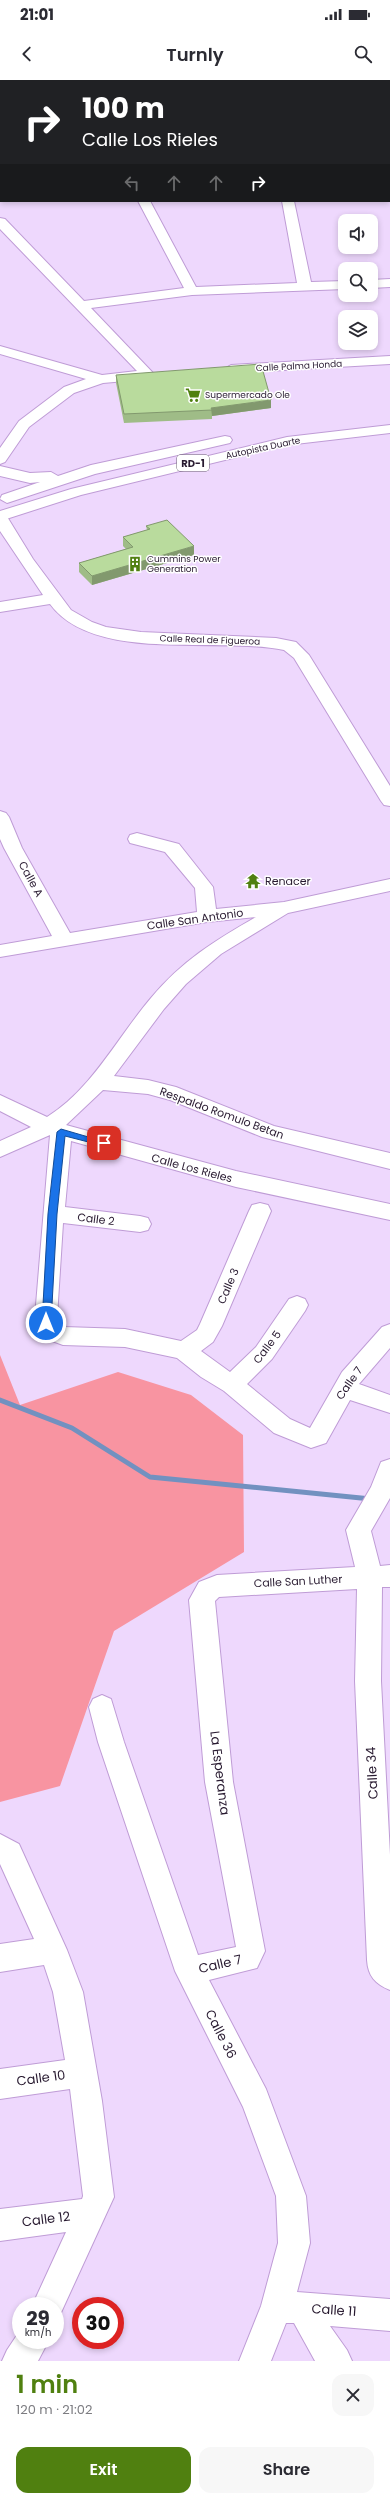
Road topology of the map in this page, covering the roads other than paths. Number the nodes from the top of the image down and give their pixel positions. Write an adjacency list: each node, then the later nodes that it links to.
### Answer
1 (145, 202): 8 (main road)
2 (288, 202): 7 (main road)
3 (0, 222): 9 (main road)
4 (378, 284): 5 (main road)
5 (390, 284)
6 (338, 286): 7 (main road)
7 (305, 287): 8 (main road)
8 (192, 291): 9 (main road)
9 (81, 305): 13 (main road)
10 (0, 350): 13 (main road)
11 (390, 360): 12 (main road, Calle Palma Honda)
12 (220, 369)
13 (101, 379): 16 (main road)
14 (390, 417): 18 (main road, Autopista Duarte / RD-1)
15 (390, 429): 20 (main road, Autopista Duarte / RD-1)
16 (0, 459)
17 (0, 471): 18 (main road)
18 (72, 475): 19 (main road, Autopista Duarte / RD-1)
19 (0, 500)
20 (0, 517): 21 (main road, Calle Real de Figueroa)
21 (54, 598): 22 (main road); 23 (main road, Calle Real de Figueroa)
22 (0, 607)
23 (390, 801)
24 (0, 817): 26 (main road, Calle A)
25 (137, 839): 29 (main road)
26 (7, 849): 30 (main road, Calle A)
27 (390, 885): 28 (main road, Calle San Antonio)
28 (284, 908): 29 (main road, Calle San Antonio); 32 (main road)
29 (207, 916): 30 (main road, Calle San Antonio)
30 (64, 940): 31 (main road, Calle San Antonio)
31 (0, 951)
32 (100, 1082): 34 (main road); 36 (main road, Respaldo Romulo Betan)
33 (0, 1102): 34 (main road, Calle Los Rieles)
34 (55, 1129): 35 (main road); 38 (main road, Calle Los Rieles); 39 (main road)
35 (0, 1149)
36 (390, 1161)
37 (260, 1211): 43 (main road, Calle 3)
38 (390, 1212)
39 (52, 1214): 40 (main road, Calle 2); 43 (main road)
40 (140, 1224)
41 (297, 1305): 44 (main road, Calle 5)
42 (390, 1333): 45 (main road, Calle 7)
43 (184, 1351): 44 (main road)
44 (232, 1385): 45 (main road, Calle 7)
45 (344, 1388): 46 (main road)
46 (390, 1404)
47 (386, 1479): 48 (main road, Calle 34)
48 (380, 1576): 49 (main road, Calle San Luther); 56 (main road, Calle 34)
49 (208, 1590): 53 (main road, La Esperanza)
50 (102, 1707): 55 (main road, Calle 36)
51 (1, 1847): 52 (main road)
52 (53, 1950): 54 (main road); 57 (main road)
53 (250, 1956): 55 (main road, Calle 7)
54 (0, 1958)
55 (189, 1971): 62 (main road, Calle 36)
56 (386, 1972)
57 (82, 2072): 58 (main road, Calle 10); 59 (main road)
58 (0, 2084)
59 (91, 2214): 60 (main road, Calle 12); 61 (main road)
60 (0, 2225)
61 (52, 2297)
62 (290, 2307): 63 (main road, Calle 11); 66 (main road, Calle 36); 67 (main road)
63 (390, 2315)
64 (27, 2349): 65 (main road)
65 (18, 2361)
66 (255, 2361)
67 (336, 2361)

